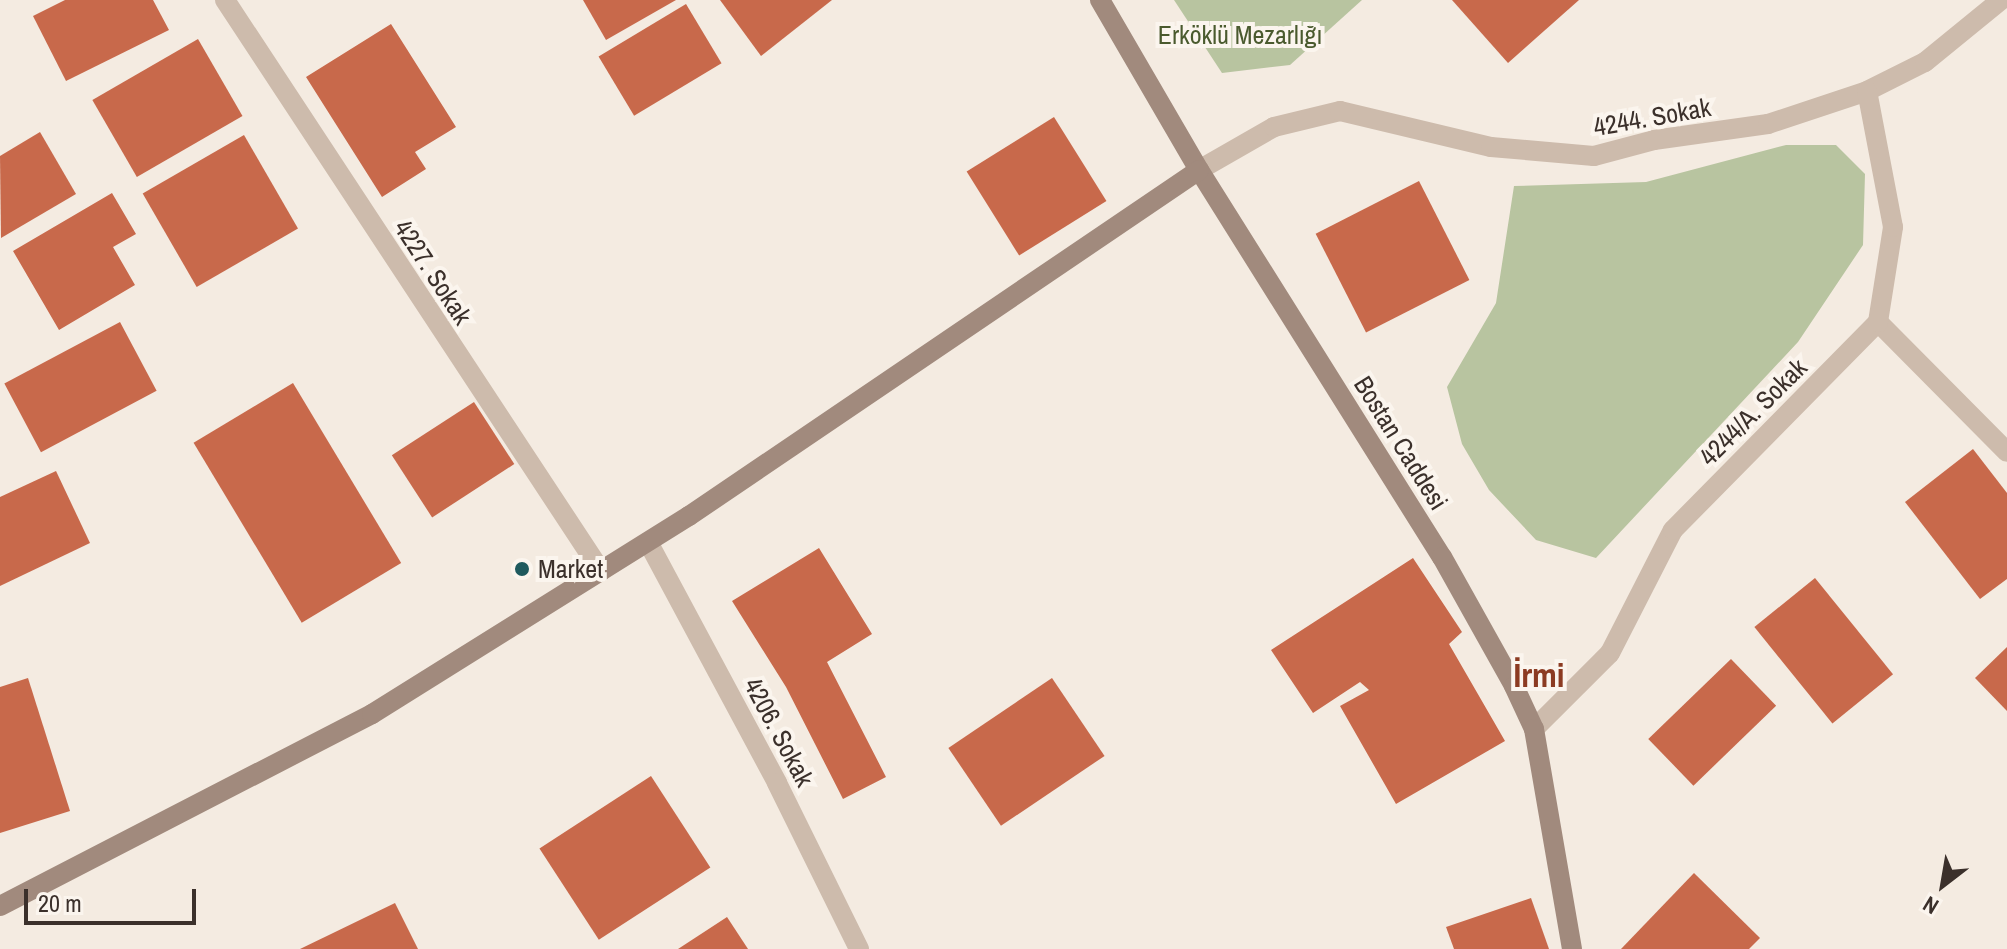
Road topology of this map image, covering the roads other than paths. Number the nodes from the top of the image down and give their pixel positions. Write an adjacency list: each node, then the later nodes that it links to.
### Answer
1 (225, 0): 9 (street, 4227. Sokak)
2 (1100, 0): 5 (street, Bostan Caddesi)
3 (2001, 0): 4 (street, 4244. Sokak)
4 (1867, 91): 5 (street, 4244. Sokak); 6 (street)
5 (1199, 170): 8 (street); 10 (street, Bostan Caddesi)
6 (1878, 322): 7 (street); 10 (street, 4244/A. Sokak)
7 (2007, 452)
8 (648, 542): 9 (street); 12 (street, 4206. Sokak)
9 (601, 571): 11 (street)
10 (1534, 729): 13 (street, Bostan Caddesi)
11 (0, 906)
12 (859, 949)
13 (1572, 949)

